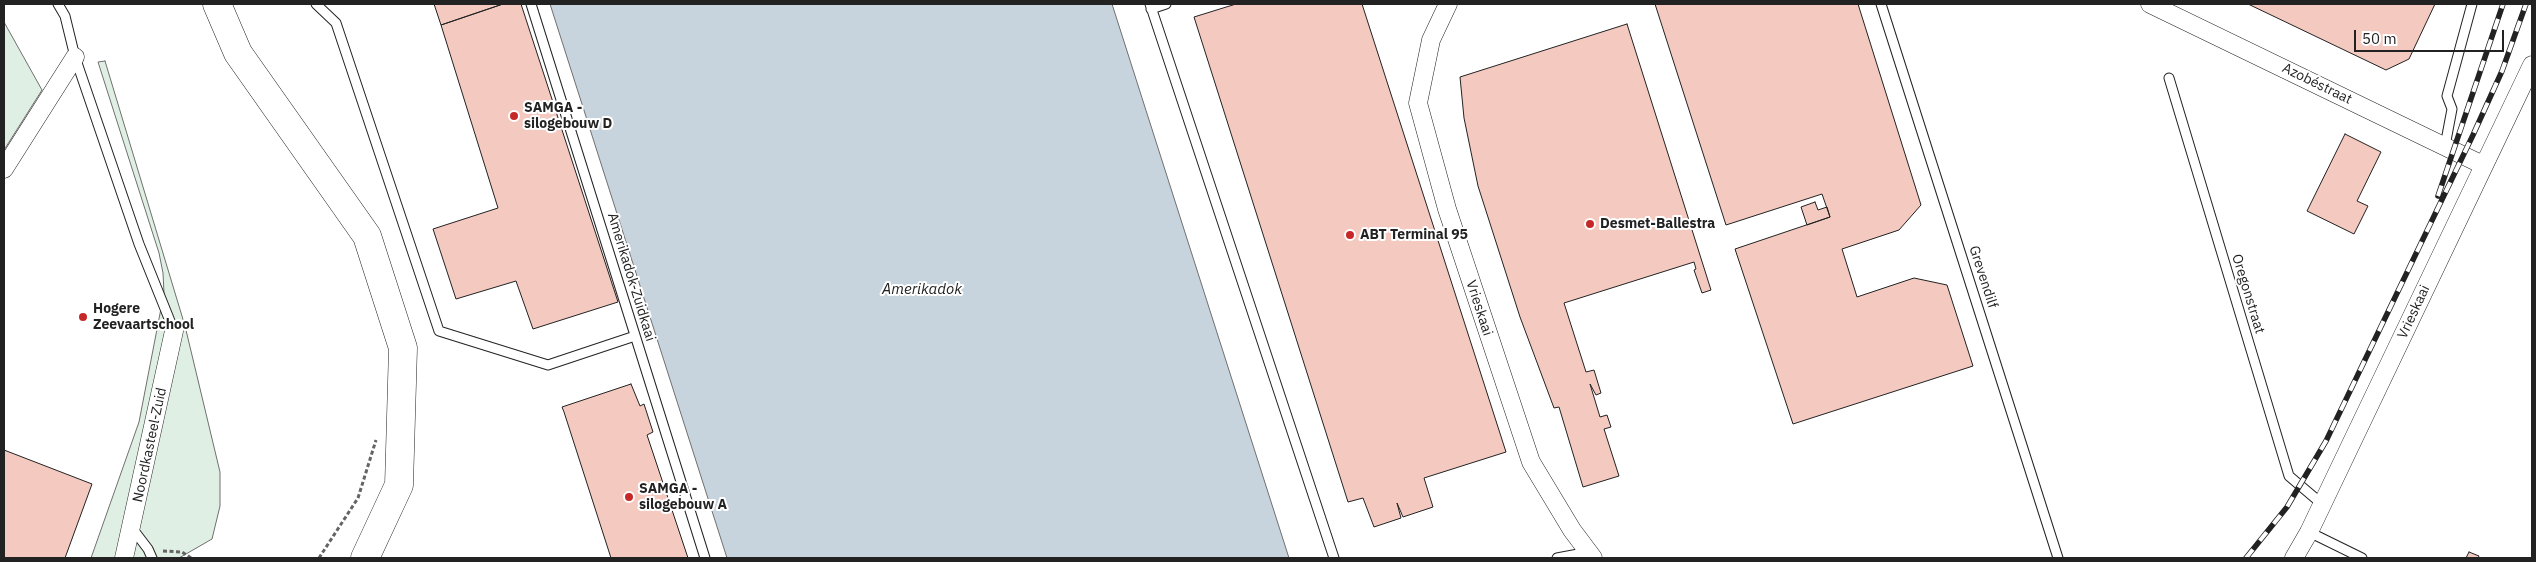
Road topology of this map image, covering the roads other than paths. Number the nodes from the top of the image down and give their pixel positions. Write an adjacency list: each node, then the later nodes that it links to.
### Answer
1 (58, 4): 11 (lane)
2 (217, 4): 25 (main road)
3 (316, 4): 18 (lane)
4 (531, 4): 18 (lane, Amerikadok-Zuidkaai)
5 (1166, 4): 10 (lane)
6 (1448, 4): 22 (street, Vrieskaai)
7 (1881, 4): 29 (lane, Grevendilf)
8 (2150, 4): 14 (street, Azobéstraat)
9 (2472, 4): 14 (lane)
10 (1150, 6): 27 (lane)
11 (75, 57): 16 (street); 17 (lane)
12 (2532, 65): 15 (street, Vrieskaai)
13 (2169, 78): 19 (lane, Oregonstraat)
14 (2445, 146): 15 (street, Azobéstraat)
15 (2483, 165): 19 (street, Vrieskaai)
16 (4, 169)
17 (174, 331): 20 (street, Noordkasteel-Zuid)
18 (636, 336): 26 (lane, Amerikadok-Zuidkaai)
19 (2322, 504): 21 (street, Vrieskaai)
20 (132, 528): 23 (street, Noordkasteel-Zuid); 24 (lane)
21 (2308, 532): 30 (street, Vrieskaai); 31 (lane)
22 (1591, 555): 28 (lane)
23 (124, 558)
24 (152, 558)
25 (366, 558)
26 (705, 558)
27 (1334, 558)
28 (1557, 558)
29 (2058, 558)
30 (2294, 558)
31 (2362, 558)

